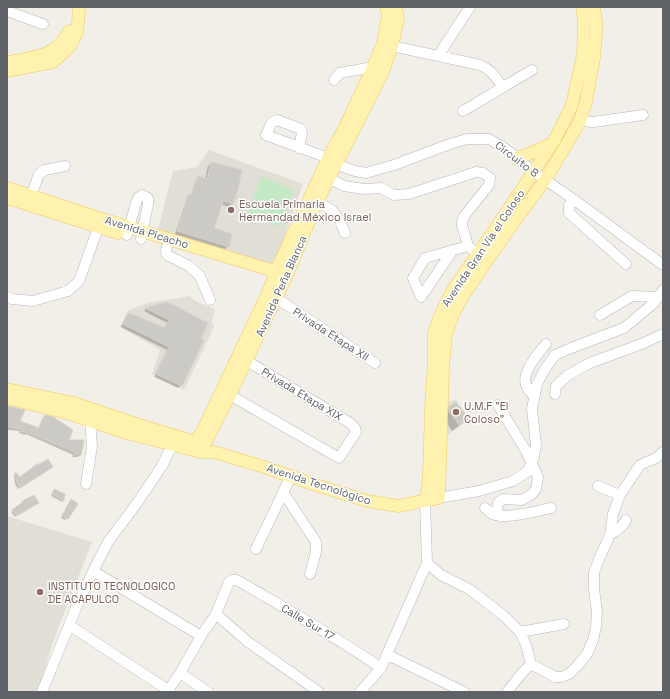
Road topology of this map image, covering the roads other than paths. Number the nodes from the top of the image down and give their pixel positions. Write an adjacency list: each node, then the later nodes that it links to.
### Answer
1 (71, 7): 12 (main road)
2 (79, 7): 15 (main road)
3 (386, 7): 13 (main road, Avenida Peña Blanca)
4 (396, 7): 10 (main road, Avenida Peña Blanca)
5 (470, 7): 11 (street)
6 (582, 7): 21 (main road, Avenida Gran Vía el Coloso)
7 (594, 7): 20 (main road, Avenida Gran Vía el Coloso)
8 (7, 11): 9 (street)
9 (43, 24)
10 (392, 46): 11 (street); 24 (main road, Avenida Peña Blanca)
11 (438, 56): 17 (street)
12 (7, 62)
13 (374, 67): 16 (street); 24 (main road, Avenida Peña Blanca)
14 (532, 70): 17 (street)
15 (7, 71)
16 (334, 80)
17 (503, 87): 18 (street)
18 (463, 111)
19 (643, 114): 20 (street)
20 (580, 121): 28 (main road, Avenida Gran Vía el Coloso)
21 (554, 141): 23 (main road); 26 (main road, Avenida Gran Vía el Coloso)
22 (299, 148): 24 (street, Circuito 8)
23 (516, 158): 24 (street, Circuito 8); 26 (street, Circuito 8)
24 (332, 161): 27 (main road, Avenida Peña Blanca); 44 (main road, Avenida Peña Blanca)
25 (65, 166): 30 (street)
26 (534, 172): 28 (street, Circuito 8); 41 (main road, Avenida Gran Vía el Coloso)
27 (328, 178): 33 (main road, Avenida Peña Blanca); 38 (street)
28 (545, 180): 32 (street, Circuito 8); 70 (main road, Avenida Gran Vía el Coloso)
29 (7, 188): 30 (main road, Avenida Picacho)
30 (32, 196): 34 (main road, Avenida Picacho)
31 (7, 198): 34 (main road, Avenida Picacho)
32 (573, 199): 42 (street); 43 (street, Circuito 8)
33 (317, 202): 36 (street); 44 (main road, Avenida Peña Blanca)
34 (100, 223): 35 (main road, Avenida Picacho); 47 (street)
35 (128, 231): 37 (main road, Avenida Picacho); 37 (street)
36 (345, 233)
37 (142, 235): 39 (main road, Avenida Picacho); 44 (main road, Avenida Picacho)
38 (468, 246): 40 (street); 41 (street)
39 (167, 247): 44 (main road, Avenida Picacho); 48 (street)
40 (453, 250): 40 (street)
41 (478, 254): 71 (main road, Avenida Gran Vía el Coloso)
42 (626, 264)
43 (663, 265)
44 (280, 277): 46 (main road, Avenida Peña Blanca)
45 (661, 294): 49 (street); 57 (street)
46 (272, 295): 52 (main road, Avenida Peña Blanca); 53 (street, Privada Etapa XII); 62 (main road, Avenida Peña Blanca)
47 (7, 297)
48 (210, 300)
49 (600, 315)
50 (663, 334): 55 (street)
51 (546, 344): 57 (street)
52 (247, 361): 56 (main road, Avenida Peña Blanca); 56 (street, Privada Etapa XIX)
53 (375, 363)
54 (7, 389): 62 (main road, Avenida Tecnológico)
55 (555, 394)
56 (230, 395): 62 (main road, Avenida Peña Blanca)
57 (534, 396): 64 (street)
58 (7, 398): 60 (main road, Avenida Tecnológico)
59 (498, 405): 64 (street)
60 (90, 420): 61 (main road, Avenida Tecnológico); 66 (street)
61 (172, 445): 62 (main road, Avenida Tecnológico); 79 (street)
62 (201, 448): 65 (main road, Avenida Tecnológico)
63 (663, 452): 69 (street)
64 (532, 463): 70 (street); 74 (street)
65 (291, 476): 68 (street); 71 (main road, Avenida Tecnológico)
66 (86, 484)
67 (598, 486): 69 (street)
68 (283, 492): 77 (street); 80 (street)
69 (620, 495): 76 (street)
70 (439, 498): 71 (main road, Avenida Tecnológico)
71 (425, 501): 78 (street, Avenida Gran Vía el Coloso)
72 (484, 508): 74 (street)
73 (551, 508): 74 (street)
74 (500, 516)
75 (626, 520): 76 (street)
76 (610, 535): 87 (street)
77 (256, 549)
78 (427, 563): 84 (street); 86 (street, Avenida Gran Vía el Coloso)
79 (93, 571): 83 (street); 85 (street)
80 (310, 574)
81 (216, 614): 85 (street); 88 (street, Calle Sur 17); 93 (street)
82 (564, 624): 84 (street)
83 (69, 625): 90 (street); 91 (street)
84 (520, 632): 87 (street)
85 (201, 636): 89 (street)
86 (388, 655): 88 (street, Avenida Gran Vía el Coloso); 95 (street)
87 (531, 664): 96 (street)
88 (381, 668): 94 (street, Avenida Gran Vía el Coloso)
89 (180, 673): 91 (street); 92 (street)
90 (46, 690)
91 (168, 691)
92 (208, 692)
93 (319, 692)
94 (360, 692)
95 (464, 692)
96 (507, 692)

